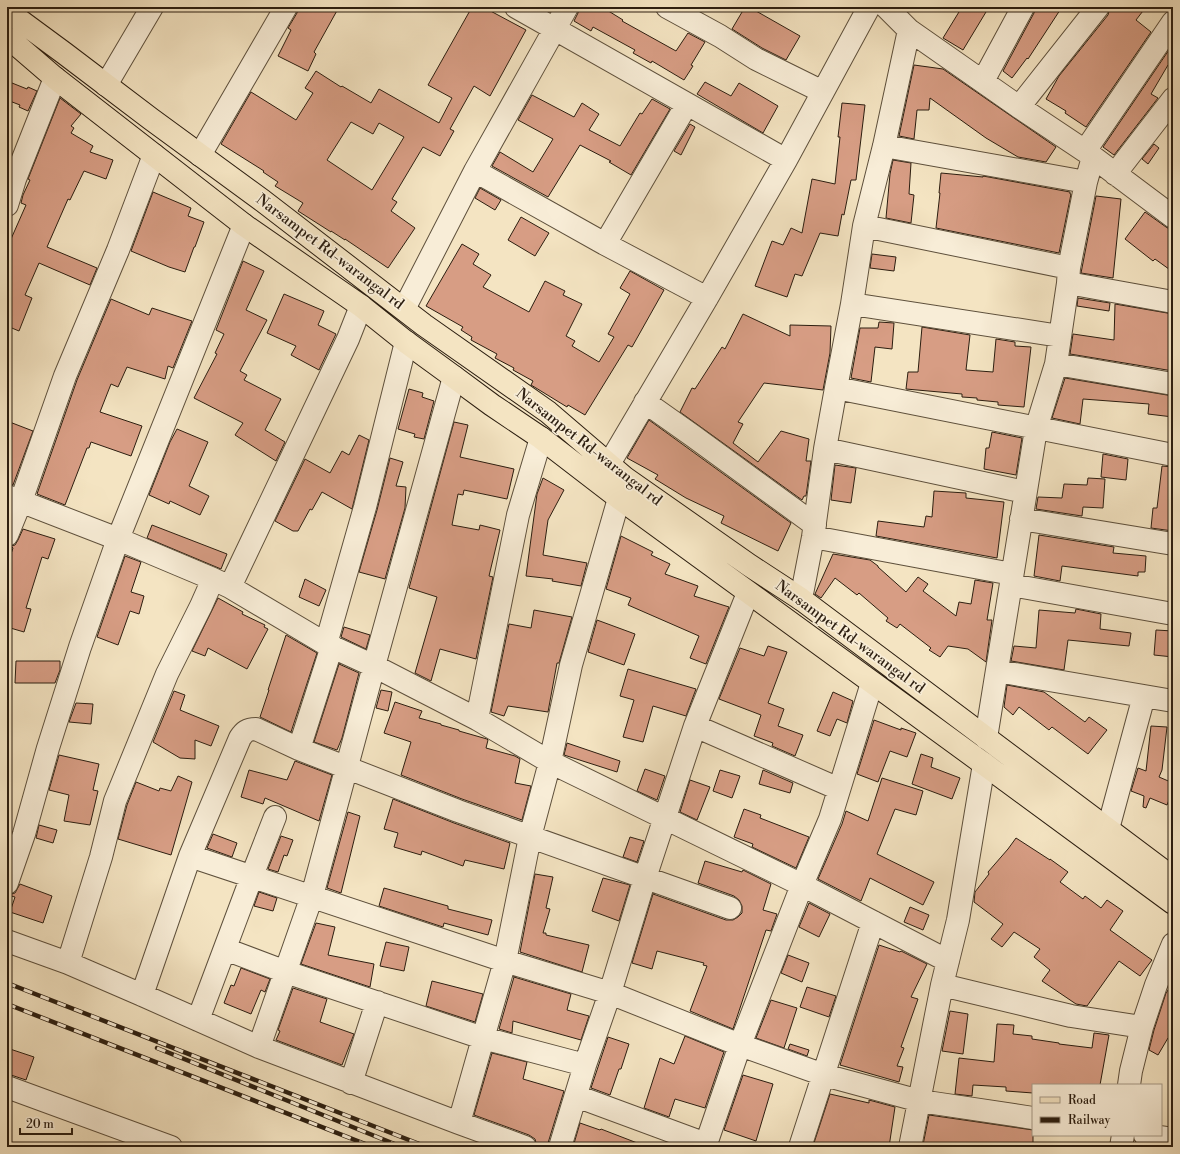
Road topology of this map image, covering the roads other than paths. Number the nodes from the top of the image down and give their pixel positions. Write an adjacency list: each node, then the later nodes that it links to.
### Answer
1 (151, 7): 17 (street)
2 (286, 7): 24 (street)
3 (516, 7): 12 (street)
4 (567, 7): 12 (street)
5 (667, 7): 18 (street)
6 (870, 7): 18 (street)
7 (886, 7): 13 (street)
8 (1023, 7): 16 (street)
9 (1098, 7): 21 (street)
10 (11, 11): 17 (main road, Narsampet Rd-warangal rd)
11 (1173, 22): 25 (street)
12 (555, 28): 20 (street); 27 (street)
13 (909, 30): 16 (street); 22 (street)
14 (7, 38): 15 (main road, Narsampet Rd-warangal rd)
15 (55, 78): 23 (main road, Narsampet Rd-warangal rd); 30 (street)
16 (983, 81): 21 (street)
17 (106, 85): 24 (main road, Narsampet Rd-warangal rd)
18 (823, 92): 26 (street)
19 (1173, 99): 28 (street)
20 (687, 104): 26 (street); 34 (street)
21 (1019, 107): 25 (street)
22 (884, 146): 29 (street); 33 (street)
23 (154, 154): 32 (main road, Narsampet Rd-warangal rd); 55 (street)
24 (200, 154): 40 (main road, Narsampet Rd-warangal rd)
25 (1089, 154): 28 (street); 29 (street)
26 (786, 160): 36 (street)
27 (475, 171): 34 (street); 40 (street)
28 (1115, 174): 31 (street)
29 (1086, 182): 35 (street)
30 (7, 205)
31 (1173, 217)
32 (244, 225): 39 (main road, Narsampet Rd-warangal rd); 59 (street)
33 (864, 226): 35 (street); 38 (street)
34 (605, 244): 36 (street)
35 (1069, 275): 37 (street); 41 (street)
36 (707, 298): 47 (street)
37 (1173, 302)
38 (852, 304): 41 (street); 46 (street)
39 (361, 306): 42 (main road, Narsampet Rd-warangal rd); 62 (street)
40 (404, 309): 52 (main road, Narsampet Rd-warangal rd)
41 (1060, 336): 43 (street)
42 (406, 342): 44 (main road, Narsampet Rd-warangal rd); 66 (street)
43 (1056, 364): 45 (street); 48 (street)
44 (454, 378): 49 (main road, Narsampet Rd-warangal rd); 67 (street)
45 (1173, 384)
46 (836, 388): 48 (street); 50 (street)
47 (645, 402): 52 (street); 57 (street)
48 (1036, 428): 51 (street); 54 (street)
49 (541, 438): 53 (main road, Narsampet Rd-warangal rd); 72 (street)
50 (826, 449): 54 (street); 57 (street)
51 (1173, 455)
52 (608, 464): 53 (main road, Narsampet Rd-warangal rd)
53 (622, 488): 63 (main road, Narsampet Rd-warangal rd); 64 (main road, Narsampet Rd-warangal rd); 76 (street)
54 (1025, 492): 56 (street)
55 (14, 498): 58 (street); 59 (street)
56 (1021, 519): 60 (street); 61 (street)
57 (814, 531): 61 (street); 64 (street)
58 (7, 535)
59 (118, 539): 62 (street); 87 (street)
60 (1173, 544)
61 (1012, 580): 65 (street); 68 (street)
62 (221, 583): 66 (street); 98 (street)
63 (748, 593): 69 (main road, Narsampet Rd-warangal rd); 73 (street)
64 (801, 599): 74 (main road, Narsampet Rd-warangal rd)
65 (1173, 614)
66 (329, 645): 67 (street); 75 (street)
67 (374, 666): 72 (street); 78 (street)
68 (997, 671): 70 (street); 74 (street)
69 (872, 683): 77 (main road, Narsampet Rd-warangal rd); 79 (street)
70 (1144, 696): 71 (street); 82 (street)
71 (1173, 701)
72 (477, 719): 76 (street)
73 (695, 726): 79 (street); 81 (street)
74 (986, 738): 82 (main road, Narsampet Rd-warangal rd)
75 (299, 749): 78 (street); 84 (street)
76 (550, 762): 81 (street); 83 (street)
77 (984, 764): 89 (main road, Narsampet Rd-warangal rd); 97 (street)
78 (347, 769): 83 (street); 90 (street)
79 (839, 789): 88 (street)
80 (275, 817): 85 (street)
81 (666, 817): 86 (street); 88 (street)
82 (1108, 829): 89 (main road, Narsampet Rd-warangal rd)
83 (530, 837): 86 (street); 96 (street)
84 (190, 856): 85 (street); 102 (street)
85 (252, 876): 90 (street); 95 (street)
86 (645, 878): 91 (street); 101 (street)
87 (7, 883)
88 (802, 885): 92 (street); 107 (street)
89 (1170, 889)
90 (312, 896): 96 (street); 99 (street)
91 (730, 908)
92 (873, 922): 97 (street); 110 (street)
93 (7, 941): 98 (street)
94 (1173, 944): 105 (street)
95 (225, 949): 99 (street); 104 (street)
96 (505, 961): 101 (street); 106 (street)
97 (948, 961): 100 (street)
98 (68, 963): 102 (street)
99 (286, 972): 103 (street); 108 (street)
100 (942, 984): 105 (street); 115 (street)
101 (610, 993): 107 (street); 109 (street)
102 (142, 995): 104 (street)
103 (377, 1002): 106 (street); 111 (street)
104 (198, 1020): 108 (street)
105 (1142, 1027): 112 (street)
106 (483, 1038): 109 (street); 117 (street)
107 (740, 1045): 110 (street); 121 (street)
108 (259, 1047): 111 (street)
109 (585, 1065): 114 (street)
110 (824, 1076): 115 (street); 125 (street)
111 (351, 1083): 117 (street)
112 (1129, 1084)
113 (7, 1087): 122 (street)
114 (576, 1096): 121 (street); 124 (street)
115 (920, 1101): 116 (street); 126 (street)
116 (1032, 1118)
117 (459, 1123): 123 (street)
118 (1123, 1136): 127 (street)
119 (1152, 1136): 120 (street)
120 (1173, 1139)
121 (706, 1145)
122 (171, 1147)
123 (525, 1147)
124 (560, 1147)
125 (800, 1147)
126 (910, 1147)
127 (1121, 1147)

